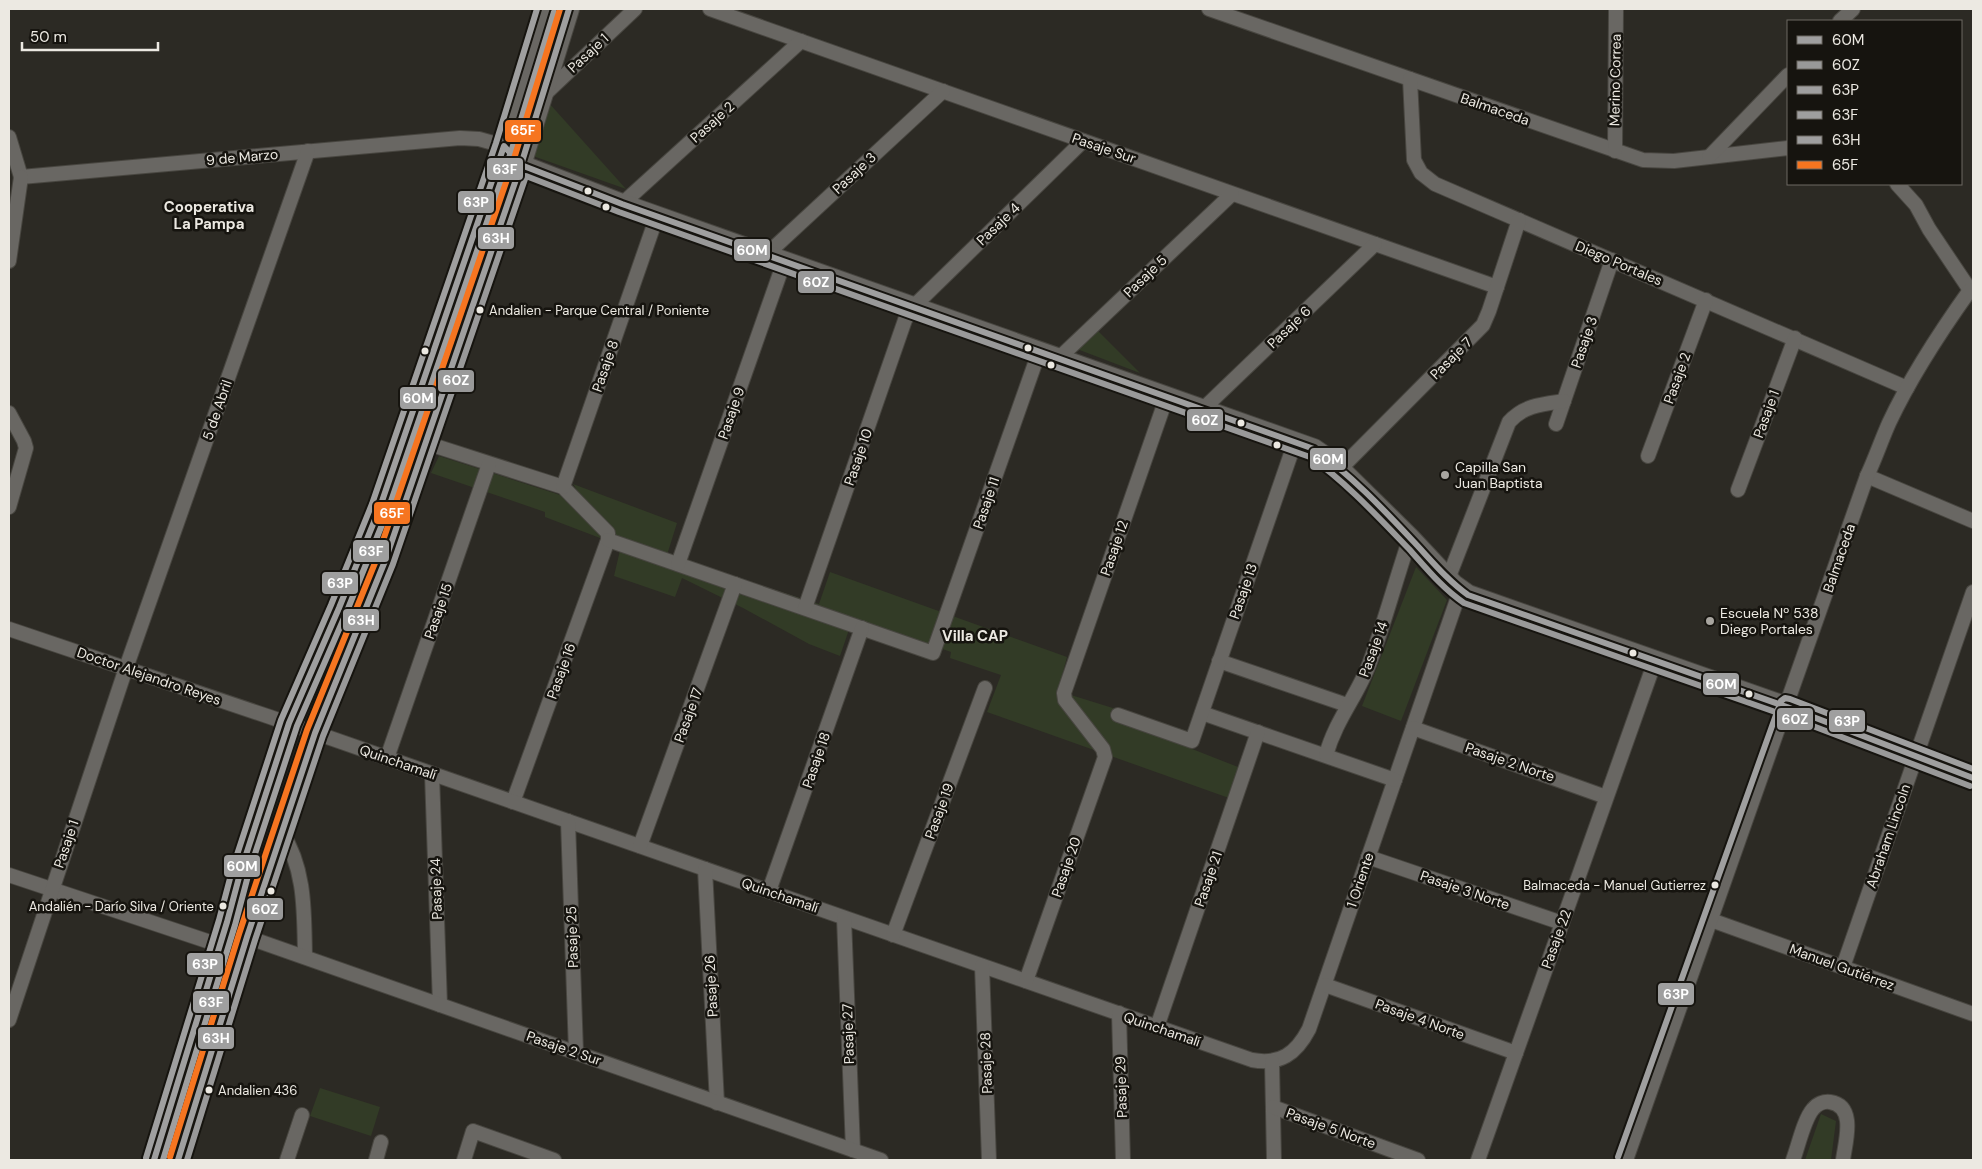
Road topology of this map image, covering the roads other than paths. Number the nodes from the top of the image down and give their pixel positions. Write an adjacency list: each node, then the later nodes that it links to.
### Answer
1 (546, 9): 16 (main road)
2 (569, 9): 13 (main road)
3 (635, 9): 13 (street, Pasaje 1)
4 (710, 9): 9 (street, Pasaje Sur)
5 (1209, 9): 11 (street, Balmaceda)
6 (1616, 9): 19 (street, Merino Correa)
7 (1853, 9): 8 (street)
8 (1841, 20)
9 (801, 41): 12 (street, Pasaje Sur); 25 (street, Pasaje 2)
10 (1787, 76): 20 (street)
11 (1410, 79): 19 (street, Balmaceda); 27 (street, Diego Portales)
12 (943, 91): 15 (street, Pasaje Sur); 29 (street, Pasaje 3)
13 (542, 97): 21 (main road)
14 (9, 137): 22 (street)
15 (1083, 141): 24 (street, Pasaje Sur); 35 (street, Pasaje 4)
16 (504, 146): 18 (street, 9 de Marzo); 21 (main road); 72 (main road)
17 (1787, 148): 20 (street, Balmaceda)
18 (308, 151): 22 (street, 9 de Marzo); 66 (street, 5 de Abril)
19 (1615, 151): 20 (street, Balmaceda)
20 (1709, 157)
21 (522, 165): 25 (main road); 46 (main road)
22 (21, 176): 31 (street)
23 (1898, 185): 33 (street, Balmaceda)
24 (1232, 194): 28 (street, Pasaje Sur); 38 (street, Pasaje 5)
25 (622, 204): 26 (main road)
26 (657, 216): 29 (main road); 51 (street, Pasaje 8)
27 (1518, 220): 30 (street, Diego Portales); 32 (street, Pasaje 7)
28 (1375, 244): 32 (street, Pasaje Sur); 42 (street, Pasaje 6)
29 (775, 258): 35 (main road); 57 (street, Pasaje 9)
30 (1612, 260): 34 (street, Diego Portales); 41 (street, Pasaje 3)
31 (9, 262)
32 (1497, 287): 49 (street, Pasaje 7)
33 (1972, 290): 39 (street, Balmaceda)
34 (1706, 300): 36 (street, Diego Portales); 47 (street, Pasaje 2)
35 (912, 308): 37 (main road); 61 (street, Pasaje 10)
36 (1795, 338): 39 (street, Diego Portales); 52 (street, Pasaje 1)
37 (1039, 352): 38 (main road); 62 (street, Pasaje 11)
38 (1058, 359): 40 (main road)
39 (1907, 388): 50 (street, Balmaceda)
40 (1167, 396): 42 (main road); 76 (street, Pasaje 12)
41 (1564, 401): 44 (street, Pasaje 3); 59 (street, 1 Oriente)
42 (1203, 409): 45 (main road)
43 (9, 413): 53 (street)
44 (1556, 424)
45 (1294, 442): 49 (main road); 64 (street, Pasaje 13)
46 (426, 443): 48 (street); 74 (main road)
47 (1648, 456)
48 (490, 464): 51 (street); 79 (street, Pasaje 15)
49 (1340, 469): 55 (main road)
50 (1868, 476): 54 (street); 69 (street, Balmaceda)
51 (564, 487): 56 (street)
52 (1738, 490)
53 (9, 507)
54 (1973, 521)
55 (1410, 538): 59 (main road); 68 (street, Pasaje 14)
56 (608, 540): 57 (street); 84 (street, Pasaje 16)
57 (678, 564): 58 (street)
58 (735, 584): 61 (street); 87 (street, Pasaje 17)
59 (1454, 585): 65 (main road); 73 (street, 1 Oriente)
60 (1973, 592): 78 (street, Abraham Lincoln)
61 (805, 608): 62 (street)
62 (862, 628): 92 (street, Pasaje 18)
63 (9, 629): 66 (street, Doctor Alejandro Reyes)
64 (1219, 661): 68 (street); 70 (street, Pasaje 13)
65 (1655, 661): 69 (main road); 83 (street, Pasaje 22)
66 (126, 668): 72 (street, Doctor Alejandro Reyes); 91 (street, Pasaje 1)
67 (985, 688): 96 (street, Pasaje 19)
68 (1347, 705): 77 (street, Pasaje 14)
69 (1787, 707): 78 (main road); 94 (street, Balmaceda)
70 (1202, 713): 71 (street, Pasaje 13); 75 (street)
71 (1118, 715)
72 (288, 723): 74 (street, Quinchamalí); 98 (main road)
73 (1413, 728): 82 (street, 1 Oriente); 83 (street, Pasaje 2 Norte)
74 (315, 732): 79 (street, Quinchamalí); 86 (main road)
75 (1258, 732): 77 (street); 108 (street, Pasaje 21)
76 (1105, 752): 102 (street, Pasaje 20)
77 (1326, 755): 82 (street)
78 (1916, 756): 81 (main road); 101 (street, Abraham Lincoln)
79 (387, 758): 80 (street, Quinchamalí)
80 (432, 774): 84 (street, Quinchamalí); 104 (street, Pasaje 24)
81 (1973, 778)
82 (1395, 780): 88 (street, 1 Oriente)
83 (1606, 797): 95 (street, Pasaje 22)
84 (513, 802): 85 (street, Quinchamalí)
85 (568, 821): 87 (street, Quinchamalí); 109 (street, Pasaje 25)
86 (281, 831): 97 (main road); 99 (street)
87 (640, 846): 89 (street, Quinchamalí)
88 (1368, 857): 95 (street, Pasaje 3 Norte); 103 (street, 1 Oriente)
89 (705, 869): 92 (street, Quinchamalí); 112 (street, Pasaje 26)
90 (9, 875): 91 (street)
91 (51, 889): 98 (street); 107 (street, Pasaje 1)
92 (769, 891): 93 (street, Quinchamalí)
93 (844, 918): 96 (street, Quinchamalí); 116 (street, Pasaje 27)
94 (1711, 920): 101 (street, Manuel Gutiérrez); 129 (street, Balmaceda)
95 (1562, 923): 110 (street, Pasaje 22)
96 (893, 935): 100 (street, Quinchamalí)
97 (247, 937): 99 (street, Pasaje 2 Sur); 118 (main road)
98 (219, 945): 117 (main road)
99 (305, 957): 104 (street, Pasaje 2 Sur)
100 (982, 966): 102 (street, Quinchamalí); 124 (street, Pasaje 28)
101 (1843, 968): 106 (street, Manuel Gutiérrez)
102 (1026, 981): 105 (street, Quinchamalí)
103 (1325, 985): 110 (street, Pasaje 4 Norte); 111 (street, 1 Oriente)
104 (440, 1005): 109 (street, Pasaje 2 Sur)
105 (1119, 1013): 108 (street, Quinchamalí); 125 (street, Pasaje 29)
106 (1973, 1014)
107 (9, 1020)
108 (1157, 1027): 111 (street, Quinchamalí)
109 (576, 1052): 112 (street, Pasaje 2 Sur)
110 (1516, 1052): 128 (street, Pasaje 22)
111 (1272, 1062): 113 (street)
112 (717, 1102): 116 (street, Pasaje 2 Sur)
113 (1273, 1106): 126 (street); 127 (street, Pasaje 5 Norte)
114 (302, 1115): 119 (street)
115 (382, 1142): 120 (street)
116 (853, 1150): 123 (street, Pasaje 2 Sur)
117 (154, 1160)
118 (178, 1160)
119 (287, 1160)
120 (376, 1160)
121 (464, 1160): 122 (street)
122 (554, 1160)
123 (881, 1160)
124 (989, 1160)
125 (1123, 1160)
126 (1274, 1160)
127 (1418, 1160)
128 (1478, 1160)
129 (1626, 1160)
130 (1793, 1160): 131 (street)
131 (1843, 1160)

